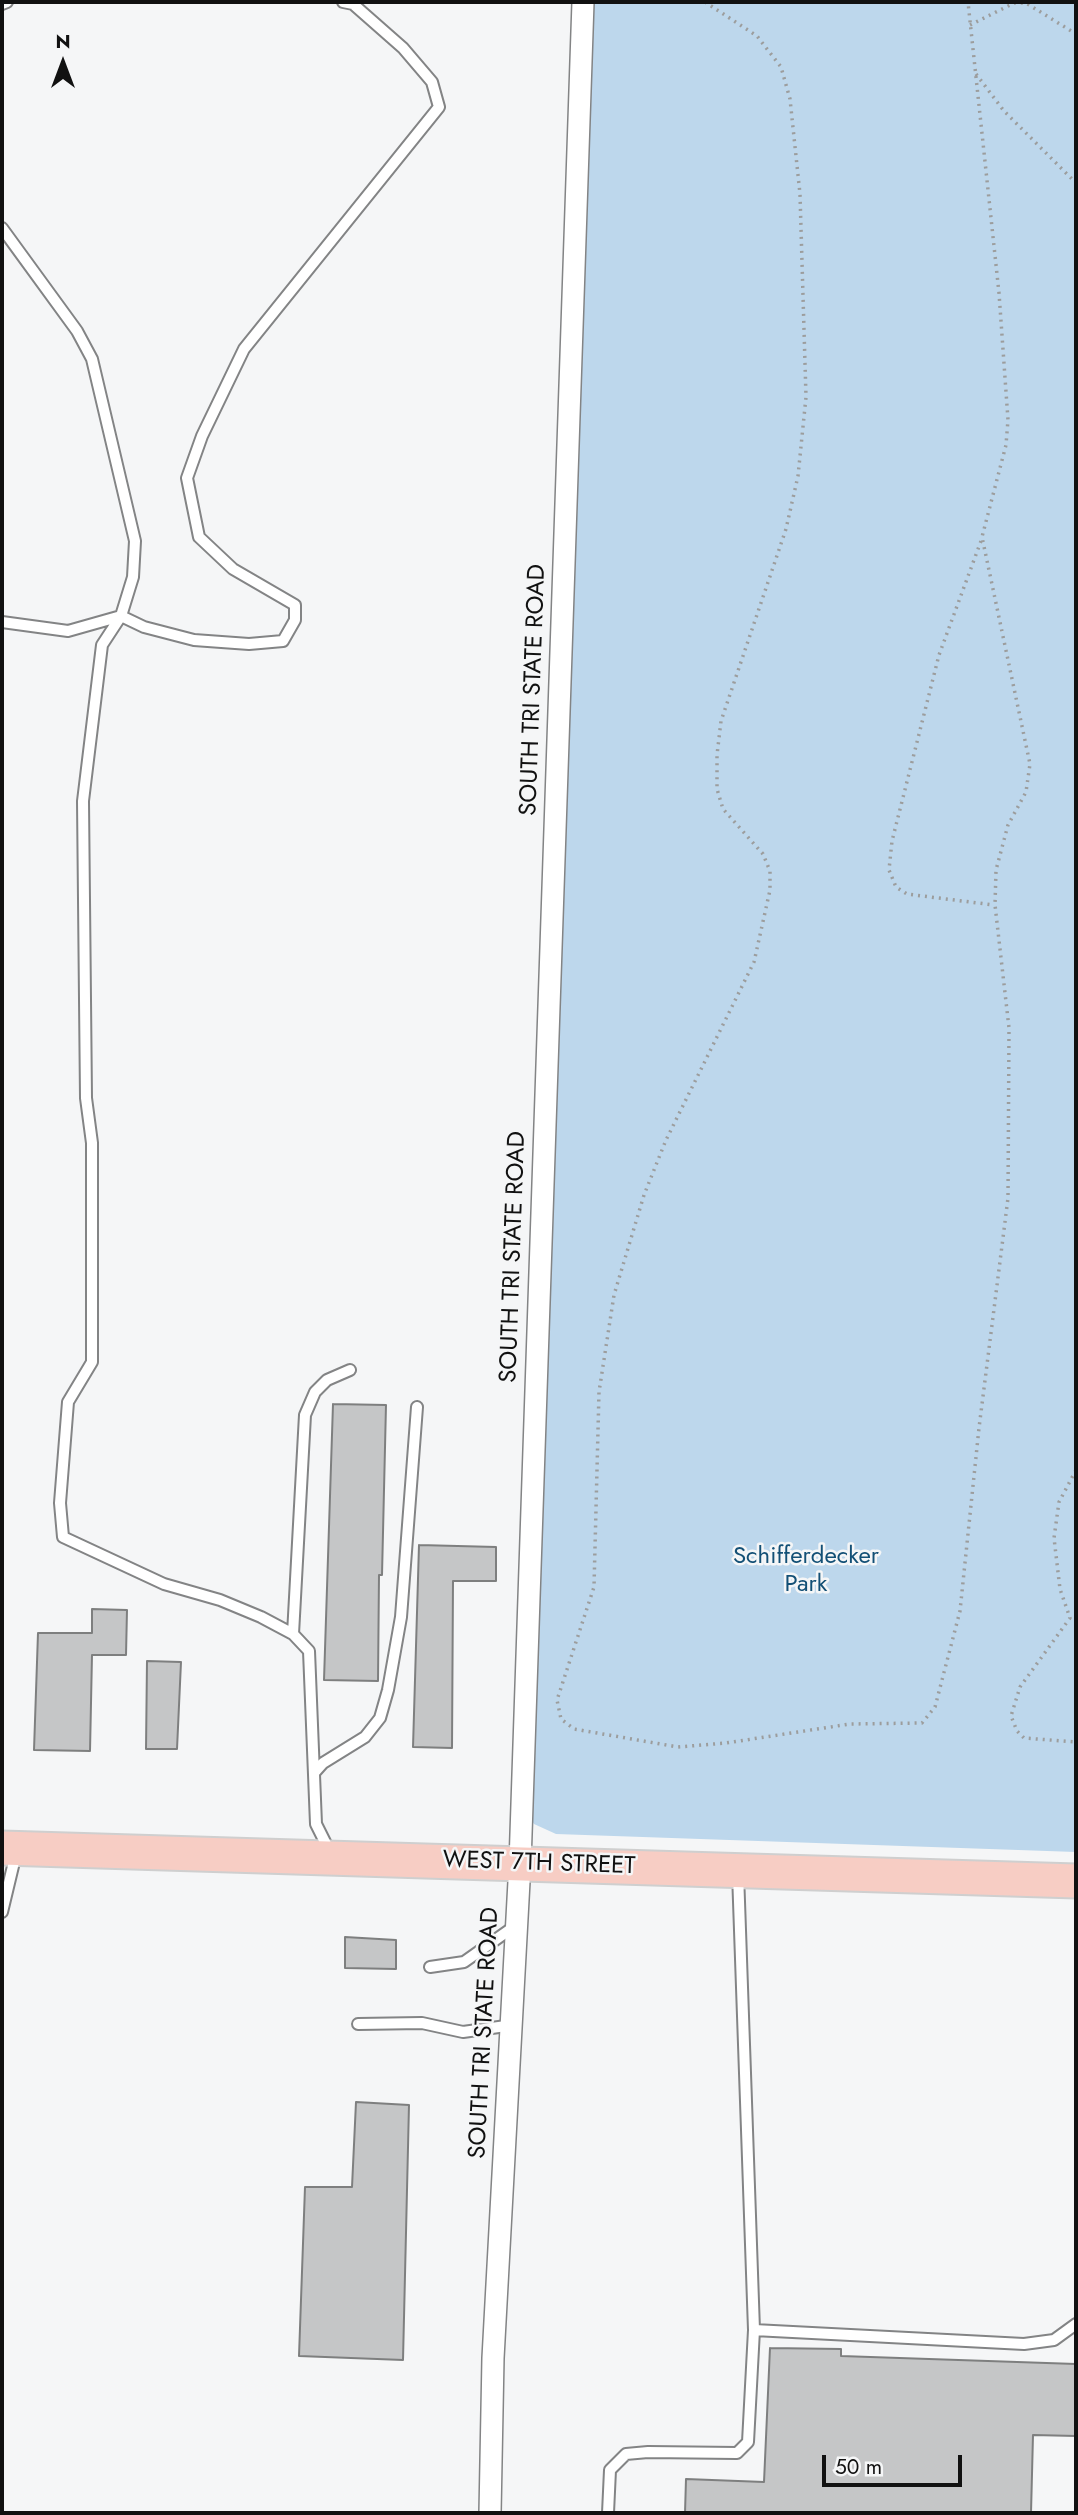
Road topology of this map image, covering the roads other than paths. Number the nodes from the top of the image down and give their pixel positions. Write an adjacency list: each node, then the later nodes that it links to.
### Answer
1 (7, 2): 4 (lane)
2 (343, 2): 6 (lane)
3 (583, 2): 14 (street, SOUTH TRI STATE ROAD)
4 (2, 4)
5 (2, 228): 6 (lane)
6 (121, 616): 7 (lane); 10 (lane)
7 (2, 622)
8 (351, 1370): 10 (lane)
9 (417, 1407): 11 (lane)
10 (293, 1634): 11 (lane)
11 (314, 1773): 13 (lane)
12 (14, 1849): 13 (main road, WEST 7TH STREET); 17 (lane)
13 (333, 1858): 14 (main road, WEST 7TH STREET)
14 (520, 1863): 15 (main road, WEST 7TH STREET); 18 (street, SOUTH TRI STATE ROAD)
15 (737, 1871): 16 (main road, WEST 7TH STREET); 23 (lane)
16 (1076, 1881)
17 (2, 1912)
18 (517, 1924): 19 (lane); 21 (street, SOUTH TRI STATE ROAD)
19 (430, 1967)
20 (358, 2024): 21 (lane)
21 (513, 2025): 24 (street, SOUTH TRI STATE ROAD)
22 (1076, 2324): 23 (lane)
23 (754, 2330): 25 (lane)
24 (489, 2513)
25 (608, 2513)

